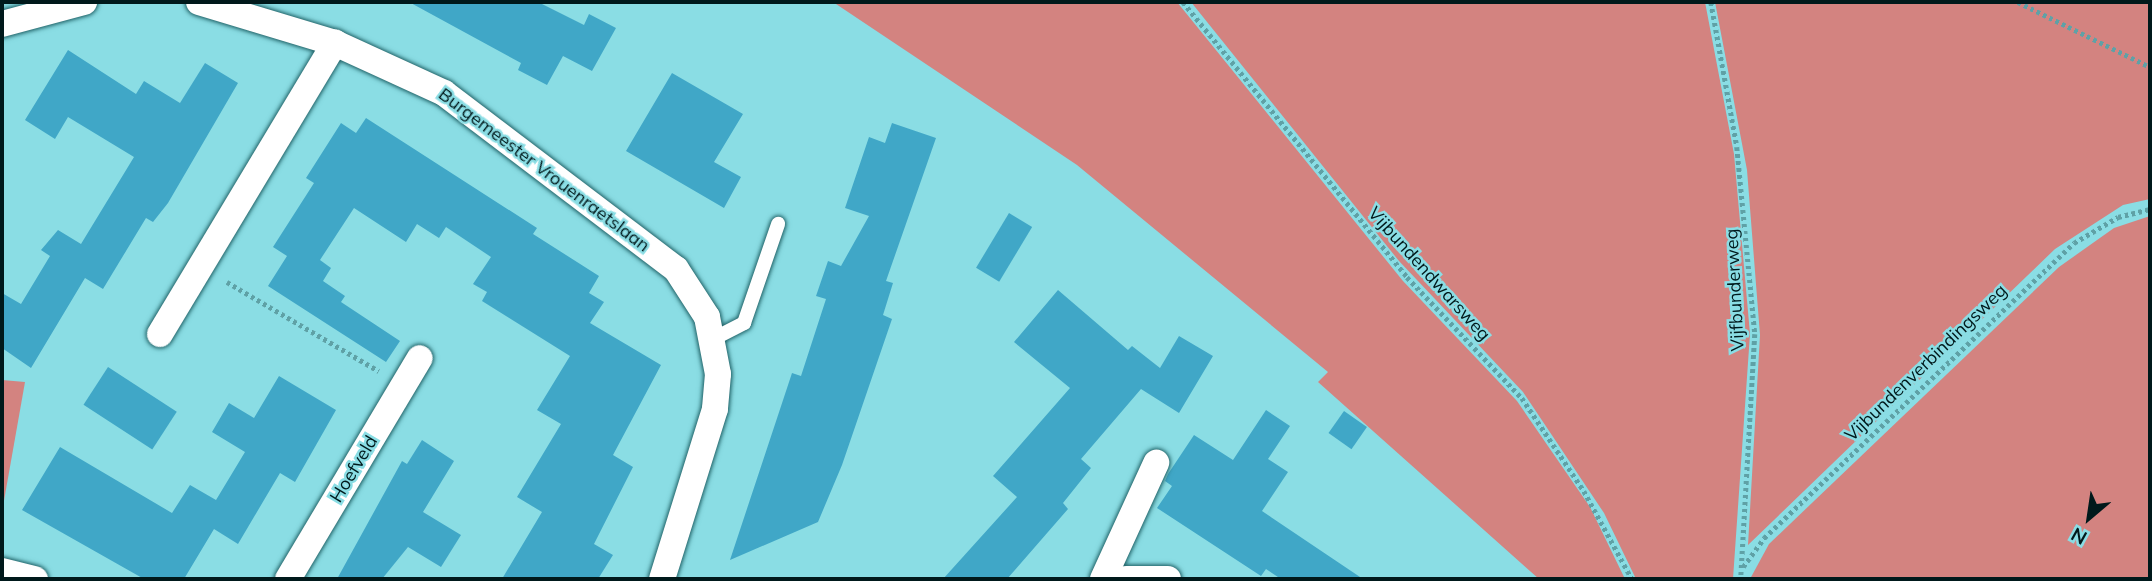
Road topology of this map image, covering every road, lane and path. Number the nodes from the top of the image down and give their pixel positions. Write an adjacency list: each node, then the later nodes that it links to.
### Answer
1 (84, 2): 6 (street)
2 (199, 2): 8 (street, Burgemeester Vrouenraetslaan)
3 (1183, 2): 26 (path, Vijbundendwarsweg)
4 (1711, 2): 18 (path, Vijfbunderweg)
5 (2018, 2): 9 (path)
6 (23, 7): 7 (street)
7 (2, 24)
8 (335, 43): 12 (street); 14 (street, Burgemeester Vrouenraetslaan)
9 (2150, 67)
10 (2150, 209): 18 (path, Vijbundenverbindingsweg)
11 (778, 224): 14 (lane)
12 (201, 267): 13 (street); 16 (path)
13 (160, 334)
14 (713, 339): 22 (street, Burgemeester Vrouenraetslaan)
15 (420, 358): 16 (street, Hoefveld)
16 (404, 386): 21 (street, Hoefveld)
17 (1156, 463): 23 (street)
18 (1743, 568): 27 (path, Vijfbunderweg)
19 (2, 571): 20 (street)
20 (36, 579)
21 (288, 579)
22 (662, 579)
23 (1102, 579)
24 (1126, 579): 25 (street)
25 (1168, 579)
26 (1632, 579)
27 (1741, 579)

